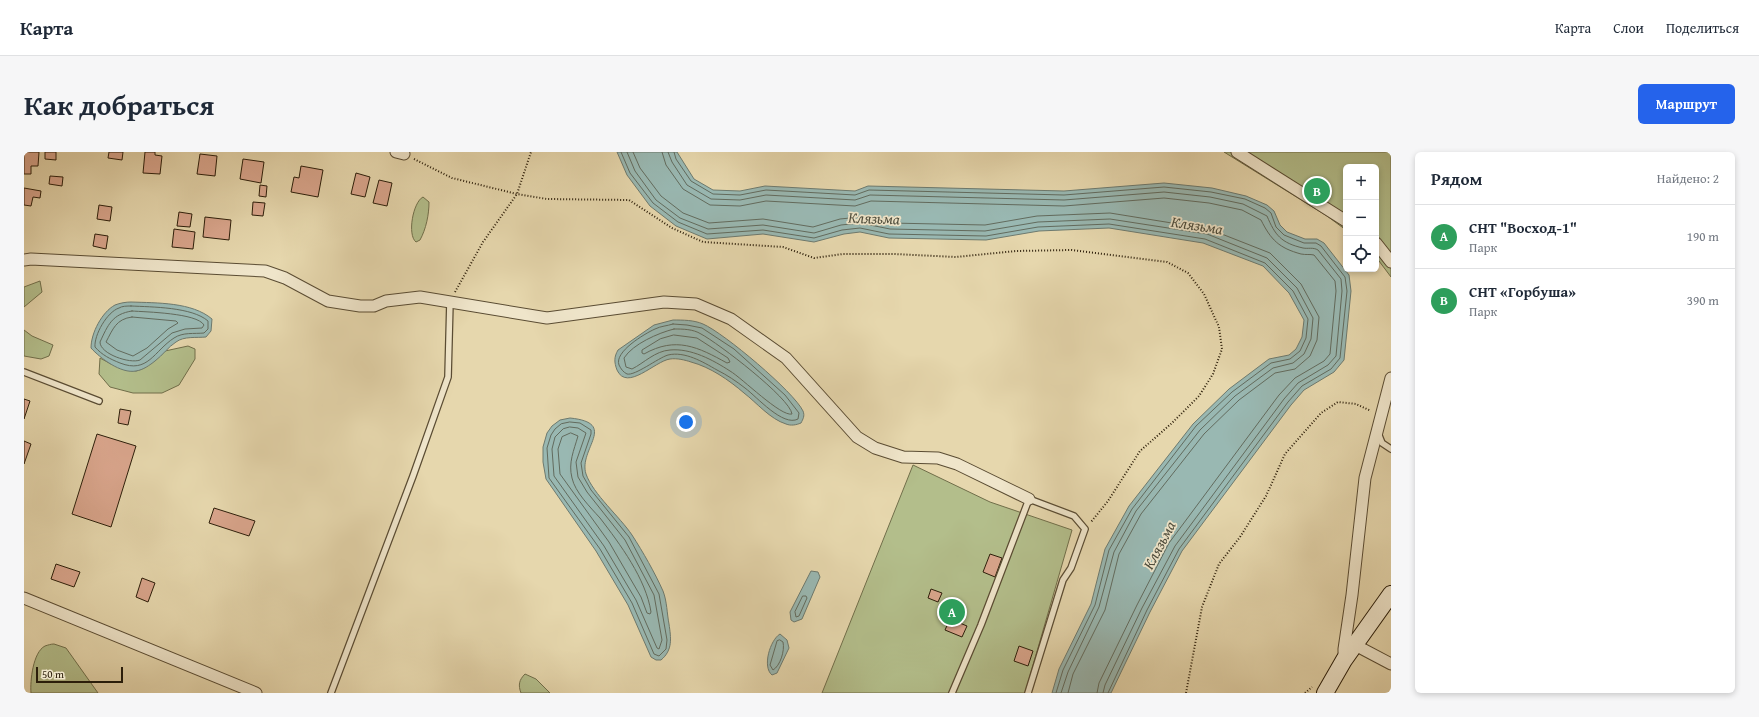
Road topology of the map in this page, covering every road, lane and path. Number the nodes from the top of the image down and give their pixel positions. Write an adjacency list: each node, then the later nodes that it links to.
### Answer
1 (532, 152): 4 (path)
2 (1237, 152): 5 (street)
3 (400, 153): 4 (path)
4 (517, 194): 9 (path); 16 (path)
5 (1343, 219)
6 (1379, 247): 8 (street)
7 (24, 260): 9 (street)
8 (1391, 262)
9 (450, 301): 15 (street); 23 (lane)
10 (24, 372): 12 (lane)
11 (1391, 378): 13 (street)
12 (99, 401)
13 (1378, 425): 14 (lane); 20 (street); 26 (path)
14 (1391, 449)
15 (1029, 499): 16 (lane); 24 (lane)
16 (1085, 529): 25 (lane)
17 (1391, 594): 19 (street)
18 (24, 598): 22 (street)
19 (1355, 645): 20 (street); 21 (street)
20 (1344, 660): 27 (street)
21 (1391, 664)
22 (256, 693)
23 (331, 693)
24 (952, 693)
25 (1028, 693)
26 (1186, 693)
27 (1325, 693)

